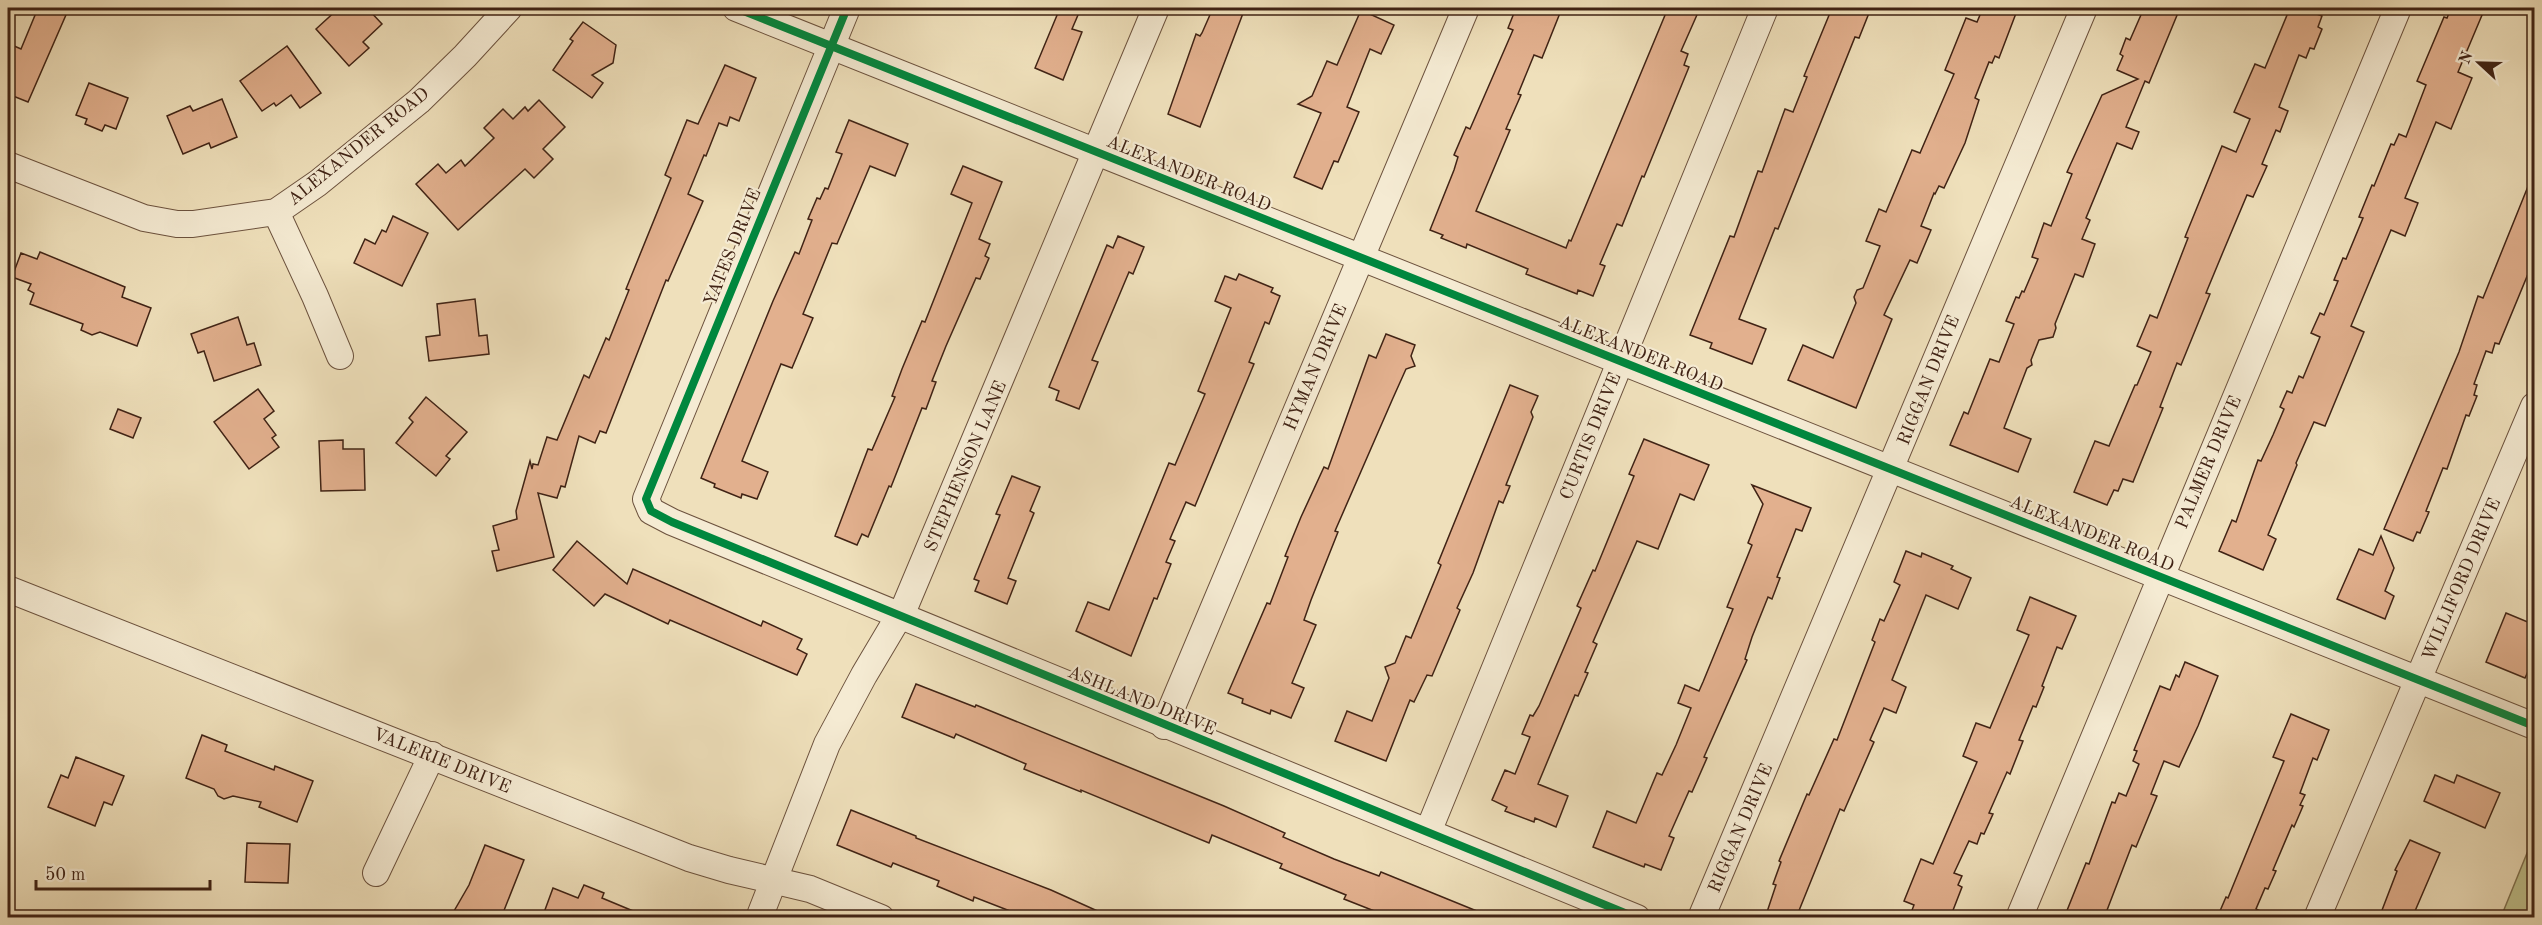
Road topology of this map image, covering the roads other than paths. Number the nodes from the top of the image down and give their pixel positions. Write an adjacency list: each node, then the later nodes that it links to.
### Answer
1 (509, 8): 12 (street, ALEXANDER ROAD)
2 (736, 8): 9 (street, ALEXANDER ROAD)
3 (847, 8): 9 (street, YATES DRIVE)
4 (1156, 8): 10 (street, STEPHENSON LANE)
5 (1466, 8): 13 (street, HYMAN DRIVE)
6 (1765, 8): 15 (street, CURTIS DRIVE)
7 (2084, 8): 17 (street, RIGGAN DRIVE)
8 (2398, 8): 19 (street, PALMER DRIVE)
9 (831, 46): 10 (street, ALEXANDER ROAD); 18 (street, YATES DRIVE)
10 (1095, 151): 13 (street, ALEXANDER ROAD); 21 (street, STEPHENSON LANE)
11 (8, 165): 12 (street, ALEXANDER ROAD)
12 (276, 212): 14 (street)
13 (1361, 257): 15 (street, ALEXANDER ROAD); 23 (street, HYMAN DRIVE)
14 (340, 356)
15 (1621, 361): 17 (street, ALEXANDER ROAD); 26 (street, CURTIS DRIVE)
16 (2535, 406): 22 (street, WILLIFORD DRIVE)
17 (1892, 470): 19 (street, ALEXANDER ROAD); 32 (street, RIGGAN DRIVE)
18 (646, 499): 21 (street, ASHLAND DRIVE)
19 (2161, 577): 22 (street, ALEXANDER ROAD); 33 (street, PALMER DRIVE)
20 (8, 589): 25 (street, VALERIE DRIVE)
21 (900, 616): 23 (street, ASHLAND DRIVE); 28 (street, STEPHENSON LANE)
22 (2418, 680): 24 (street, ALEXANDER ROAD); 34 (street, WILLIFORD DRIVE)
23 (1164, 726): 26 (street, ASHLAND DRIVE)
24 (2535, 726)
25 (432, 755): 27 (street); 28 (street, VALERIE DRIVE)
26 (1428, 832): 31 (street, ASHLAND DRIVE)
27 (376, 873)
28 (775, 881): 29 (street, STEPHENSON LANE); 30 (street, VALERIE DRIVE)
29 (759, 918)
30 (881, 918)
31 (1637, 918)
32 (1701, 918)
33 (2019, 918)
34 (2317, 918)

